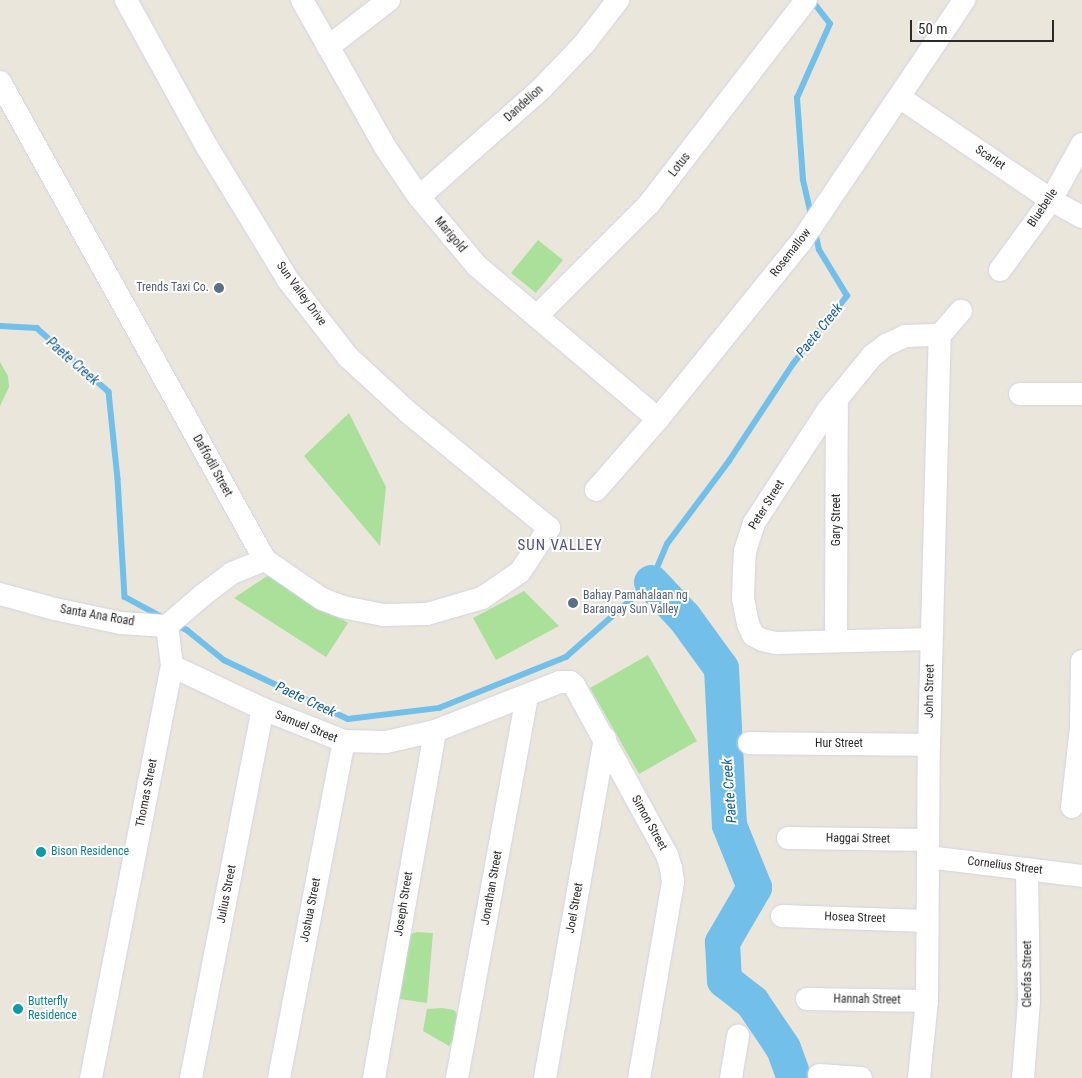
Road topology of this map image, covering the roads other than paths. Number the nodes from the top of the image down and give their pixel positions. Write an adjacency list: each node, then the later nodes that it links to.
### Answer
1 (126, 0): 23 (street, Sun Valley Drive)
2 (302, 0): 7 (street, Marigold)
3 (389, 0): 7 (street)
4 (618, 0): 11 (street, Dandelion)
5 (806, 0): 16 (street, Lotus)
6 (964, 0): 9 (street, Rosemallow)
7 (328, 47): 11 (street, Marigold)
8 (0, 82): 24 (street, Daffodil Street)
9 (899, 97): 12 (street, Scarlet); 21 (street, Rosemallow)
10 (1082, 144): 12 (street, Bluebelle)
11 (419, 198): 16 (street, Marigold)
12 (1051, 200): 13 (street, Scarlet); 14 (street, Bluebelle)
13 (1082, 217)
14 (1000, 270)
15 (961, 312): 17 (street)
16 (538, 316): 21 (street, Marigold)
17 (940, 335): 20 (street, Peter Street); 27 (street, John Street)
18 (1020, 394): 19 (street)
19 (1082, 394)
20 (837, 400): 28 (street, Gary Street); 28 (street, Peter Street)
21 (658, 419): 22 (street, Rosemallow)
22 (596, 490)
23 (549, 528): 24 (street, Daffodil Street)
24 (265, 560): 26 (street)
25 (0, 594): 26 (street, Santa Ana Road)
26 (167, 626): 30 (street, Thomas Street)
27 (931, 639): 28 (street, Peter Street); 39 (street, John Street)
28 (836, 640)
29 (1082, 661): 34 (street)
30 (172, 666): 33 (street, Samuel Street); 51 (street, Thomas Street)
31 (560, 682): 32 (street, Samuel Street); 36 (street, Simon Street)
32 (526, 697): 35 (street, Samuel Street); 55 (street, Jonathan Street)
33 (262, 709): 37 (street, Samuel Street); 52 (street, Julius Street)
34 (1082, 728): 40 (street)
35 (435, 731): 37 (street, Samuel Street); 54 (street, Joseph Street)
36 (605, 738): 56 (street, Joel Street); 57 (street, Simon Street)
37 (344, 741): 53 (street, Joshua Street)
38 (749, 743): 39 (street, Hur Street)
39 (929, 744): 42 (street, John Street)
40 (1072, 806)
41 (788, 838): 42 (street, Haggai Street)
42 (928, 849): 43 (street, Cornelius Street); 46 (street, John Street)
43 (1027, 869): 44 (street, Cornelius Street); 61 (street, Cleofas Street)
44 (1082, 876)
45 (782, 916): 46 (street, Hosea Street)
46 (928, 920): 48 (street, John Street)
47 (807, 999): 48 (street, Hannah Street)
48 (927, 1001): 60 (street, John Street)
49 (738, 1036): 58 (street)
50 (819, 1075): 59 (street)
51 (92, 1078)
52 (191, 1078)
53 (279, 1078)
54 (374, 1078)
55 (457, 1078)
56 (545, 1078)
57 (639, 1078)
58 (731, 1078)
59 (861, 1078)
60 (919, 1078)
61 (1023, 1078)

